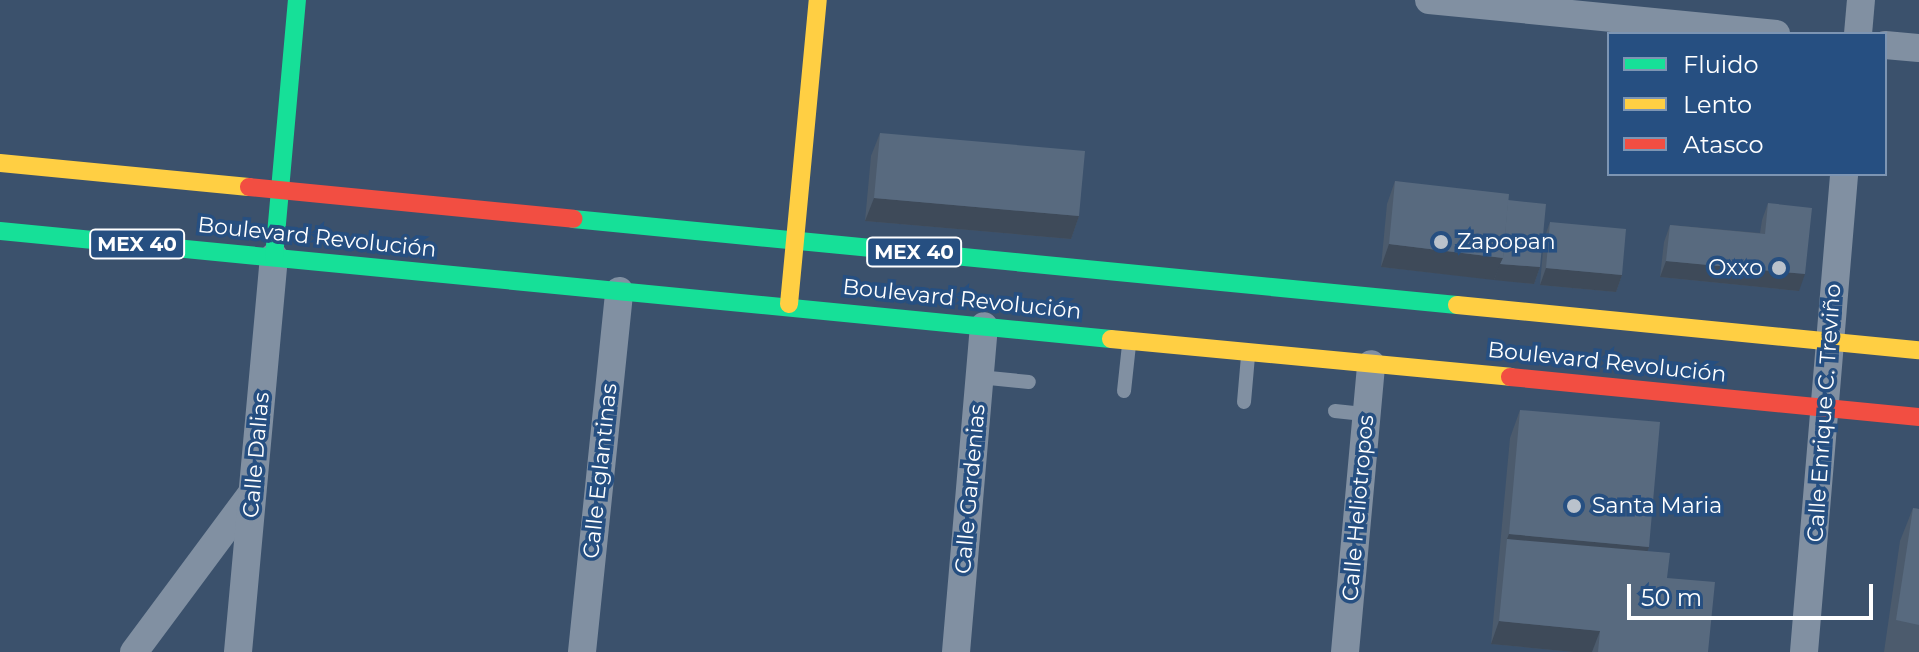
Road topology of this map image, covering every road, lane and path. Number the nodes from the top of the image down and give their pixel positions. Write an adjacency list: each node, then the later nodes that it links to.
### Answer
1 (297, 0): 11 (main road)
2 (818, 0): 13 (main road)
3 (1429, 0): 5 (street)
4 (1861, 0): 6 (street)
5 (1756, 32)
6 (1858, 32)
7 (1887, 45): 8 (street)
8 (1919, 48)
9 (0, 163): 11 (main road, MEX 40)
10 (1844, 176): 19 (street, Calle Enrique C. Treviño)
11 (280, 190): 13 (main road, MEX 40); 14 (main road)
12 (0, 231): 14 (main road, Boulevard Revolución / MEX 40)
13 (795, 240): 16 (main road); 19 (main road, MEX 40)
14 (274, 257): 15 (main road, Boulevard Revolución / MEX 40); 31 (street, Calle Dalias)
15 (619, 291): 16 (main road, Boulevard Revolución / MEX 40); 34 (street, Calle Eglantinas)
16 (789, 304): 17 (main road, Boulevard Revolución / MEX 40)
17 (984, 326): 18 (main road, Boulevard Revolución / MEX 40); 23 (street, Calle Gardenias)
18 (1130, 340): 21 (main road, Boulevard Revolución / MEX 40); 25 (lane)
19 (1828, 342): 20 (main road, MEX 40); 27 (street, Calle Enrique C. Treviño)
20 (1919, 350)
21 (1248, 352): 22 (main road, Boulevard Revolución / MEX 40); 26 (lane)
22 (1371, 364): 27 (main road, Boulevard Revolución / MEX 40); 29 (street, Calle Heliotropos)
23 (979, 377): 24 (lane); 35 (street, Calle Gardenias)
24 (1029, 382)
25 (1124, 391)
26 (1244, 402)
27 (1827, 408): 30 (main road, Boulevard Revolución / MEX 40); 37 (street, Calle Enrique C. Treviño)
28 (1335, 411): 29 (lane)
29 (1366, 414): 36 (street, Calle Heliotropos)
30 (1919, 417)
31 (253, 492): 32 (street); 33 (street, Calle Dalias)
32 (134, 652)
33 (238, 652)
34 (582, 652)
35 (956, 652)
36 (1345, 652)
37 (1804, 652)

